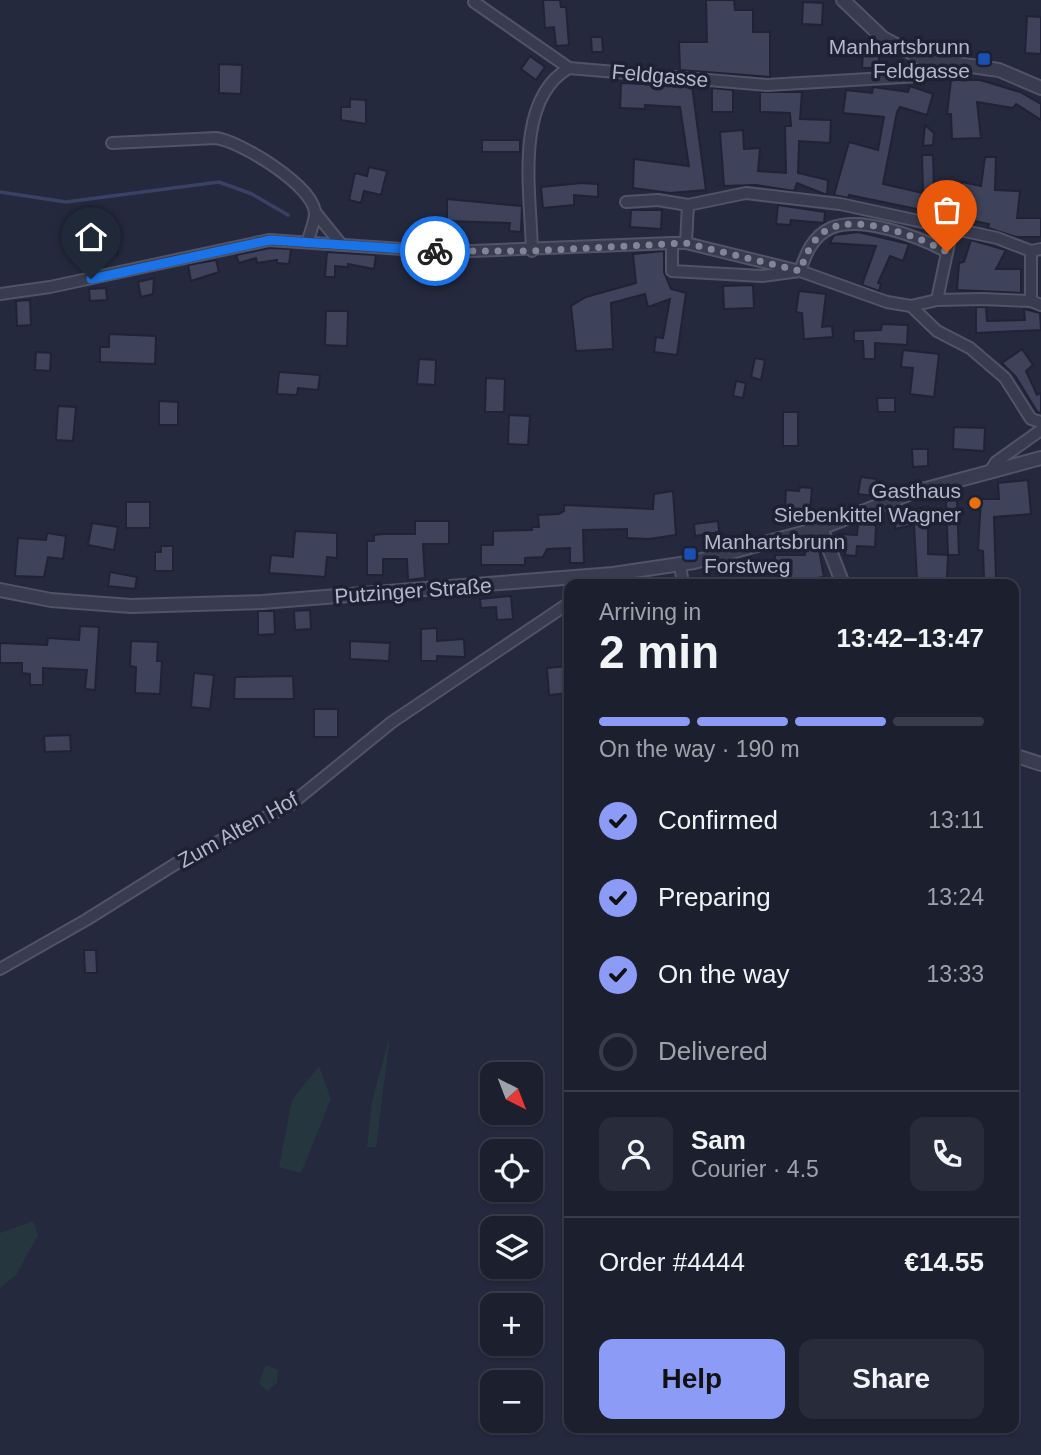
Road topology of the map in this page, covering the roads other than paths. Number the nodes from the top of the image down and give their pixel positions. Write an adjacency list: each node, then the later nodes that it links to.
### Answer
1 (843, 0): 3 (street)
2 (474, 2): 4 (street)
3 (946, 64): 4 (street, Feldgasse); 5 (street)
4 (569, 68): 16 (street)
5 (1041, 88)
6 (112, 143): 9 (street)
7 (626, 202): 8 (street)
8 (688, 205): 10 (street); 14 (street)
9 (315, 212): 11 (street); 12 (street)
10 (952, 229): 15 (street); 17 (street)
11 (308, 240): 12 (street); 19 (street)
12 (340, 243): 16 (street)
13 (673, 243): 14 (street); 16 (street); 18 (street)
14 (686, 243): 18 (street)
15 (1036, 250): 21 (street)
16 (531, 251)
17 (947, 252): 18 (street); 20 (street)
18 (800, 271): 22 (street)
19 (0, 294)
20 (937, 300): 21 (street); 22 (street)
21 (1036, 303)
22 (911, 306): 23 (street)
23 (1041, 422)
24 (1041, 430): 26 (street)
25 (1041, 458): 26 (street, Putzinger Straße)
26 (989, 473): 27 (street, Putzinger Straße)
27 (821, 528): 28 (street, Putzinger Straße); 31 (street)
28 (680, 565): 29 (street, Putzinger Straße); 30 (street)
29 (599, 579)
30 (682, 579)
31 (841, 579)
32 (564, 582): 33 (street, Putzinger Straße)
33 (0, 590)
34 (564, 606): 37 (street, Zum Alten Hof)
35 (1019, 757): 36 (street)
36 (1041, 764)
37 (0, 969)

